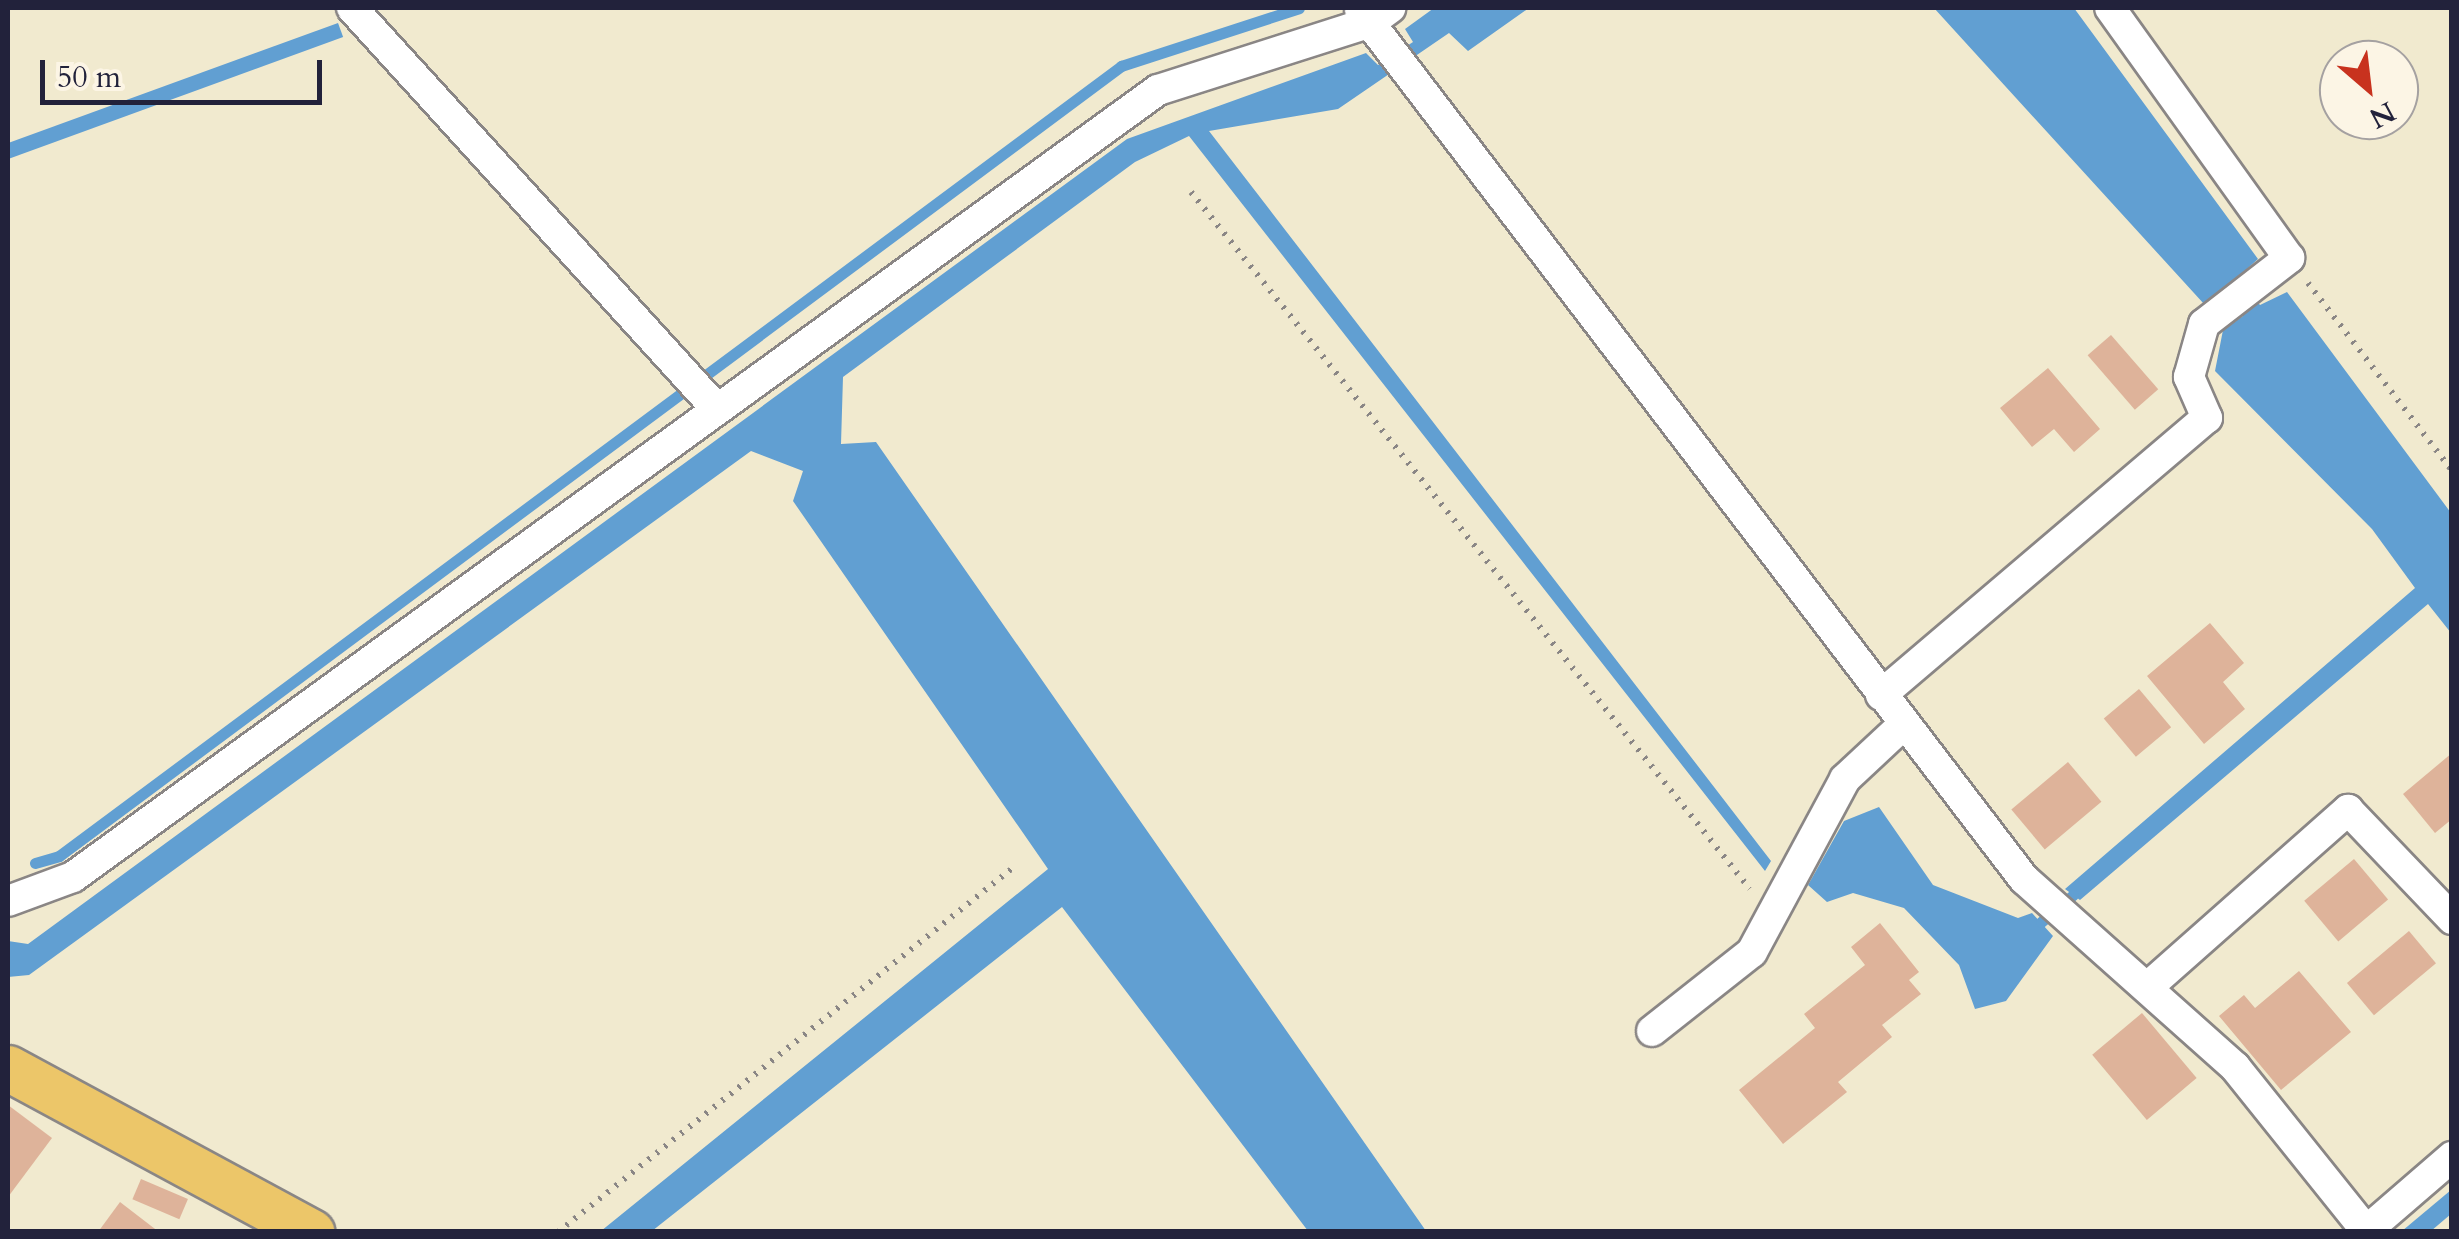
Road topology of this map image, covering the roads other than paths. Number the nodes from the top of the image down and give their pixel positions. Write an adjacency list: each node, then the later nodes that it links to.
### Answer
1 (352, 8): 4 (street)
2 (2110, 8): 5 (street)
3 (1377, 21): 4 (street); 5 (street)
4 (702, 391): 7 (street)
5 (1881, 695): 6 (street)
6 (1903, 725): 9 (street); 10 (street)
7 (8, 901)
8 (2452, 919): 9 (street)
9 (2150, 986): 13 (street)
10 (1652, 1031)
11 (8, 1068): 14 (main road)
12 (2452, 1157): 13 (street)
13 (2366, 1231)
14 (311, 1232)

